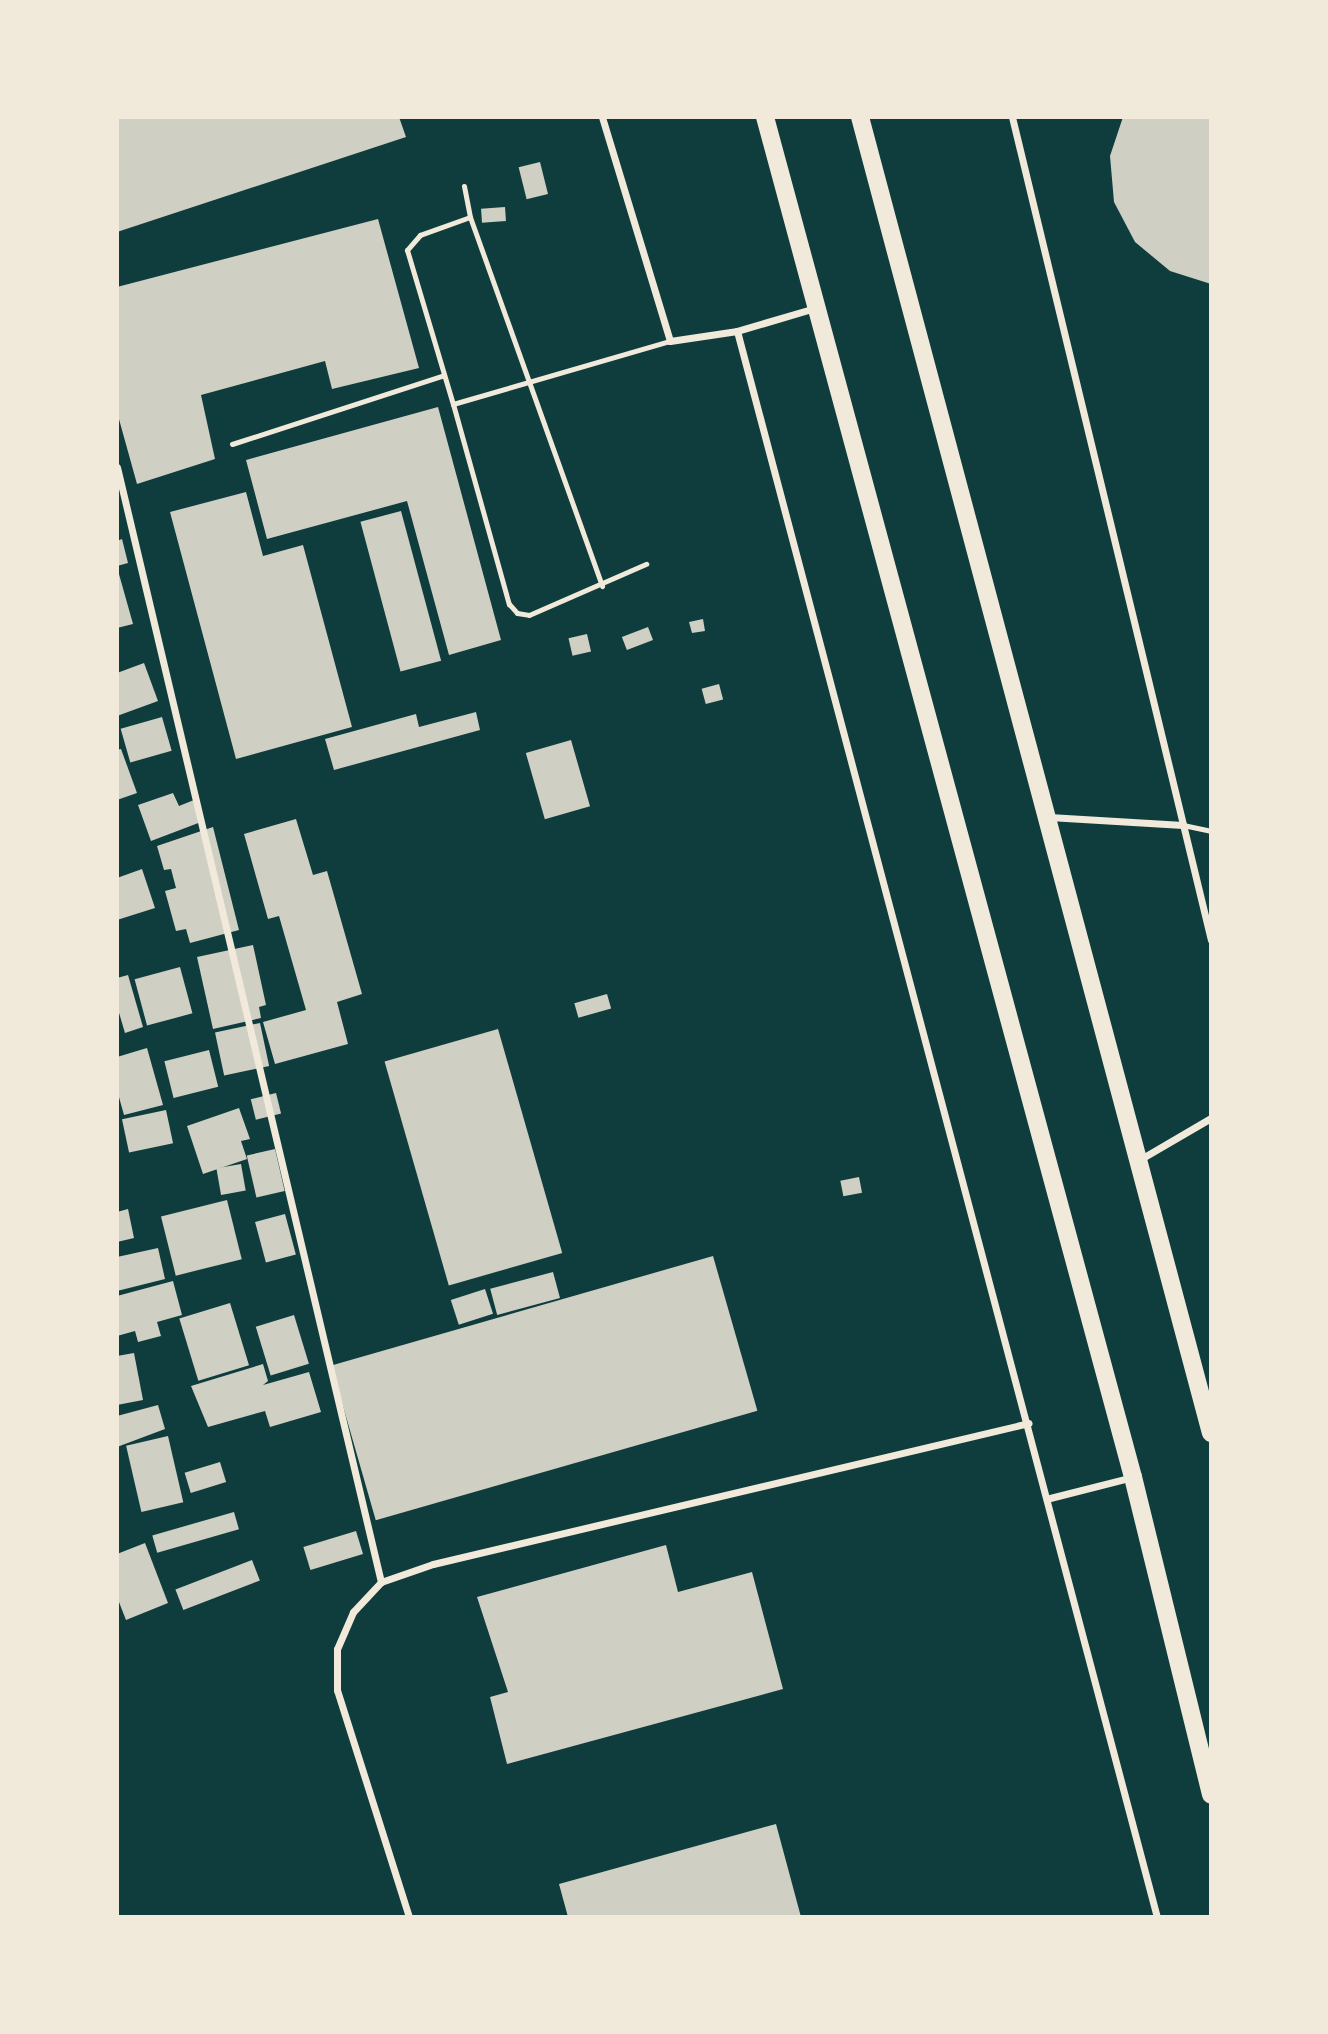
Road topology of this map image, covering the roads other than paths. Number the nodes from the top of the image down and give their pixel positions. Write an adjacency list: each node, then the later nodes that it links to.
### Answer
1 (602, 117): 9 (street)
2 (765, 117): 7 (main road)
3 (860, 117): 17 (main road)
4 (1012, 117): 18 (street)
5 (464, 186): 6 (lane)
6 (470, 217): 10 (lane); 11 (lane)
7 (815, 308): 8 (street); 25 (main road)
8 (737, 331): 9 (street); 23 (street)
9 (670, 341): 11 (lane)
10 (444, 375): 12 (lane); 13 (lane)
11 (527, 384): 12 (lane); 16 (lane)
12 (453, 404): 16 (lane)
13 (232, 444)
14 (117, 467): 27 (street)
15 (646, 564): 16 (lane)
16 (602, 586)
17 (1048, 817): 18 (street); 22 (main road)
18 (1183, 825): 19 (lane); 20 (street)
19 (1211, 831)
20 (1211, 940)
21 (1211, 1118): 22 (street)
22 (1138, 1161): 24 (main road)
23 (1029, 1423): 26 (street); 27 (street)
24 (1211, 1433)
25 (1133, 1477): 26 (street); 28 (main road)
26 (1049, 1498): 30 (street)
27 (382, 1582): 29 (street)
28 (1211, 1795)
29 (409, 1917)
30 (1157, 1917)

